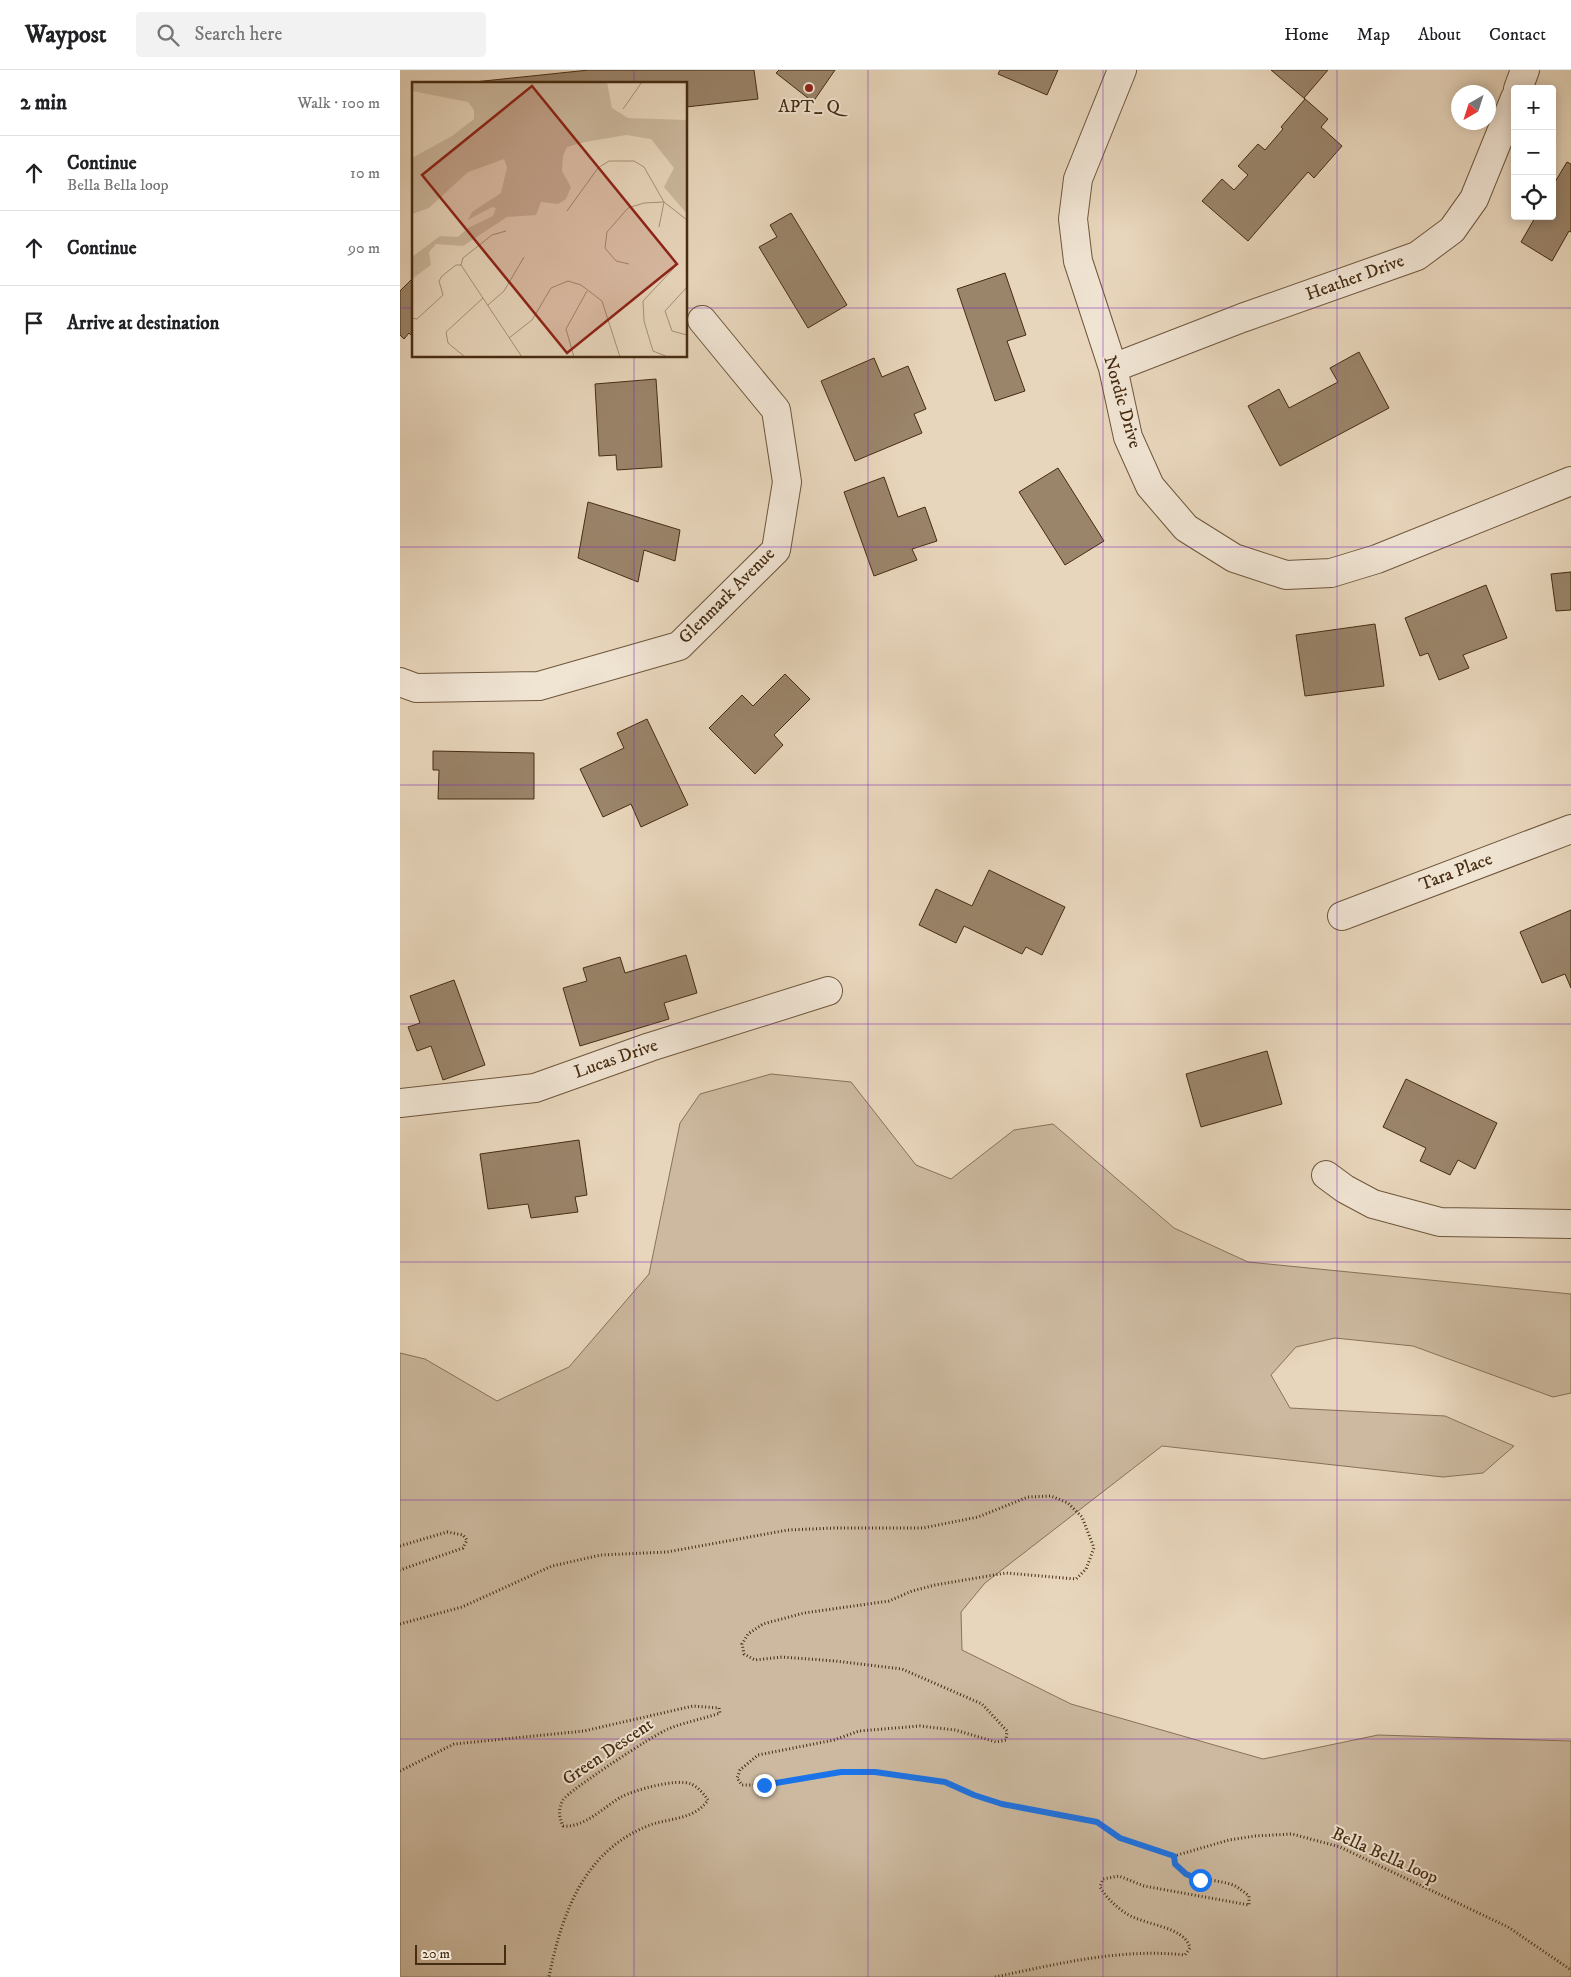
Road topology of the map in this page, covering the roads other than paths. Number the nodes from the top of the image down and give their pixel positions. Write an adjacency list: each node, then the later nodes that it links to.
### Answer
1 (1122, 70): 6 (street, Nordic Drive)
2 (1525, 70): 3 (street)
3 (1519, 85)
4 (1511, 108): 6 (street, Heather Drive)
5 (702, 320): 8 (street, Glenmark Avenue)
6 (1114, 368): 7 (street, Nordic Drive)
7 (1571, 481)
8 (400, 682)
9 (1571, 829): 10 (street, Tara Place)
10 (1342, 916)
11 (828, 991): 12 (street, Lucas Drive)
12 (400, 1103)
13 (1326, 1175): 14 (street)
14 (1571, 1224)

